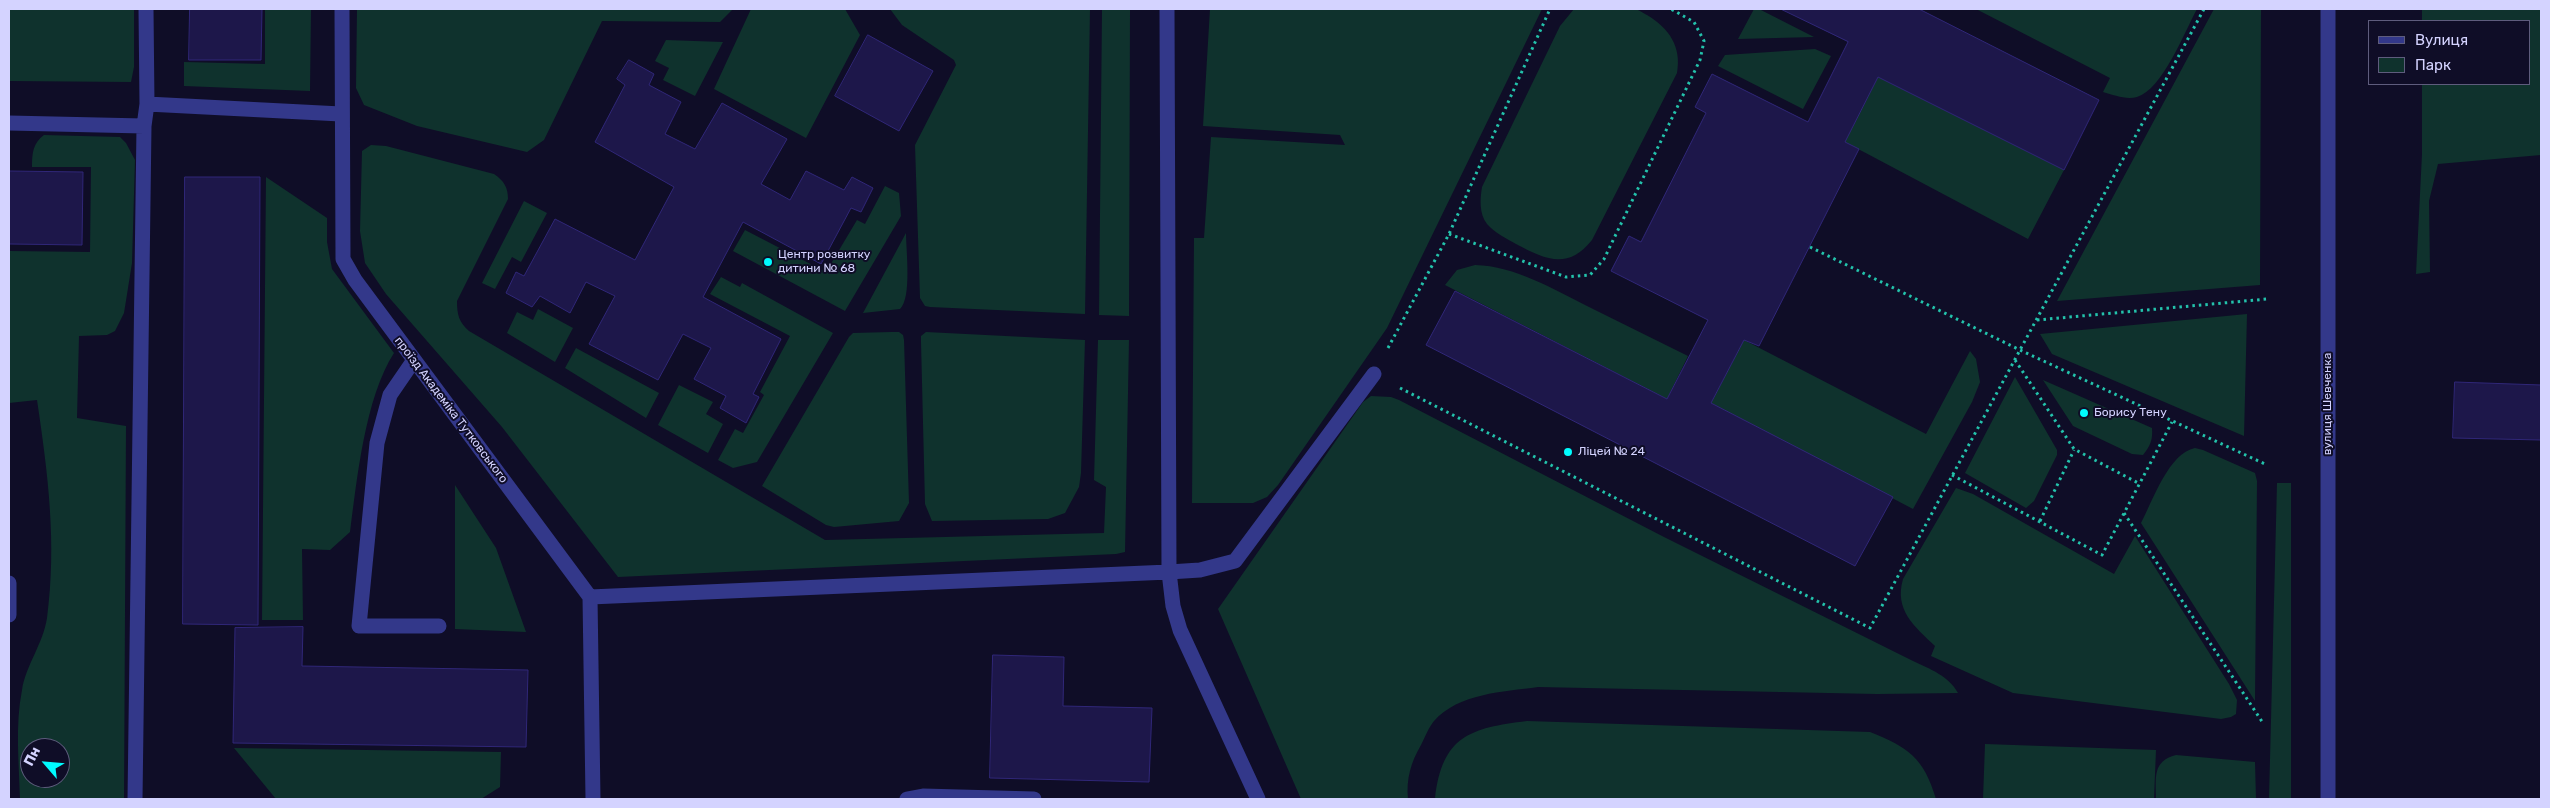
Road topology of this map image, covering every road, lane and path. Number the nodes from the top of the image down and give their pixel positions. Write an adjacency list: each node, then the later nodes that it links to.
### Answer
1 (146, 9): 8 (street)
2 (342, 9): 9 (street, проїзд Академіка Тутковського)
3 (1167, 9): 27 (street)
4 (1550, 9): 12 (path)
5 (1671, 9): 12 (path)
6 (2204, 9): 15 (path)
7 (2328, 9): 38 (street, вулиця Шевченка)
8 (147, 104): 9 (street); 11 (street)
9 (341, 114): 17 (street, проїзд Академіка Тутковського)
10 (9, 123): 11 (street)
11 (144, 126): 33 (street)
12 (1450, 234): 19 (path)
13 (1810, 247): 16 (path)
14 (2267, 299): 15 (path)
15 (2037, 320): 16 (path)
16 (2020, 350): 18 (path); 20 (path)
17 (414, 360): 29 (street, проїзд Академіка Тутковського); 31 (street)
18 (2015, 360): 21 (path); 23 (path)
19 (1374, 374): 23 (path); 27 (street)
20 (2172, 422): 22 (path); 24 (path)
21 (2074, 450): 24 (path); 26 (path)
22 (2265, 464)
23 (1952, 475): 26 (path)
24 (2140, 484): 25 (path)
25 (2124, 513): 26 (path); 32 (path)
26 (2040, 521)
27 (1169, 572): 29 (street); 37 (street)
28 (9, 583): 30 (street)
29 (590, 597): 34 (street)
30 (9, 615)
31 (440, 626)
32 (2263, 723)
33 (135, 799)
34 (593, 799)
35 (907, 799): 36 (street)
36 (1034, 799)
37 (1258, 799)
38 (2328, 799)

